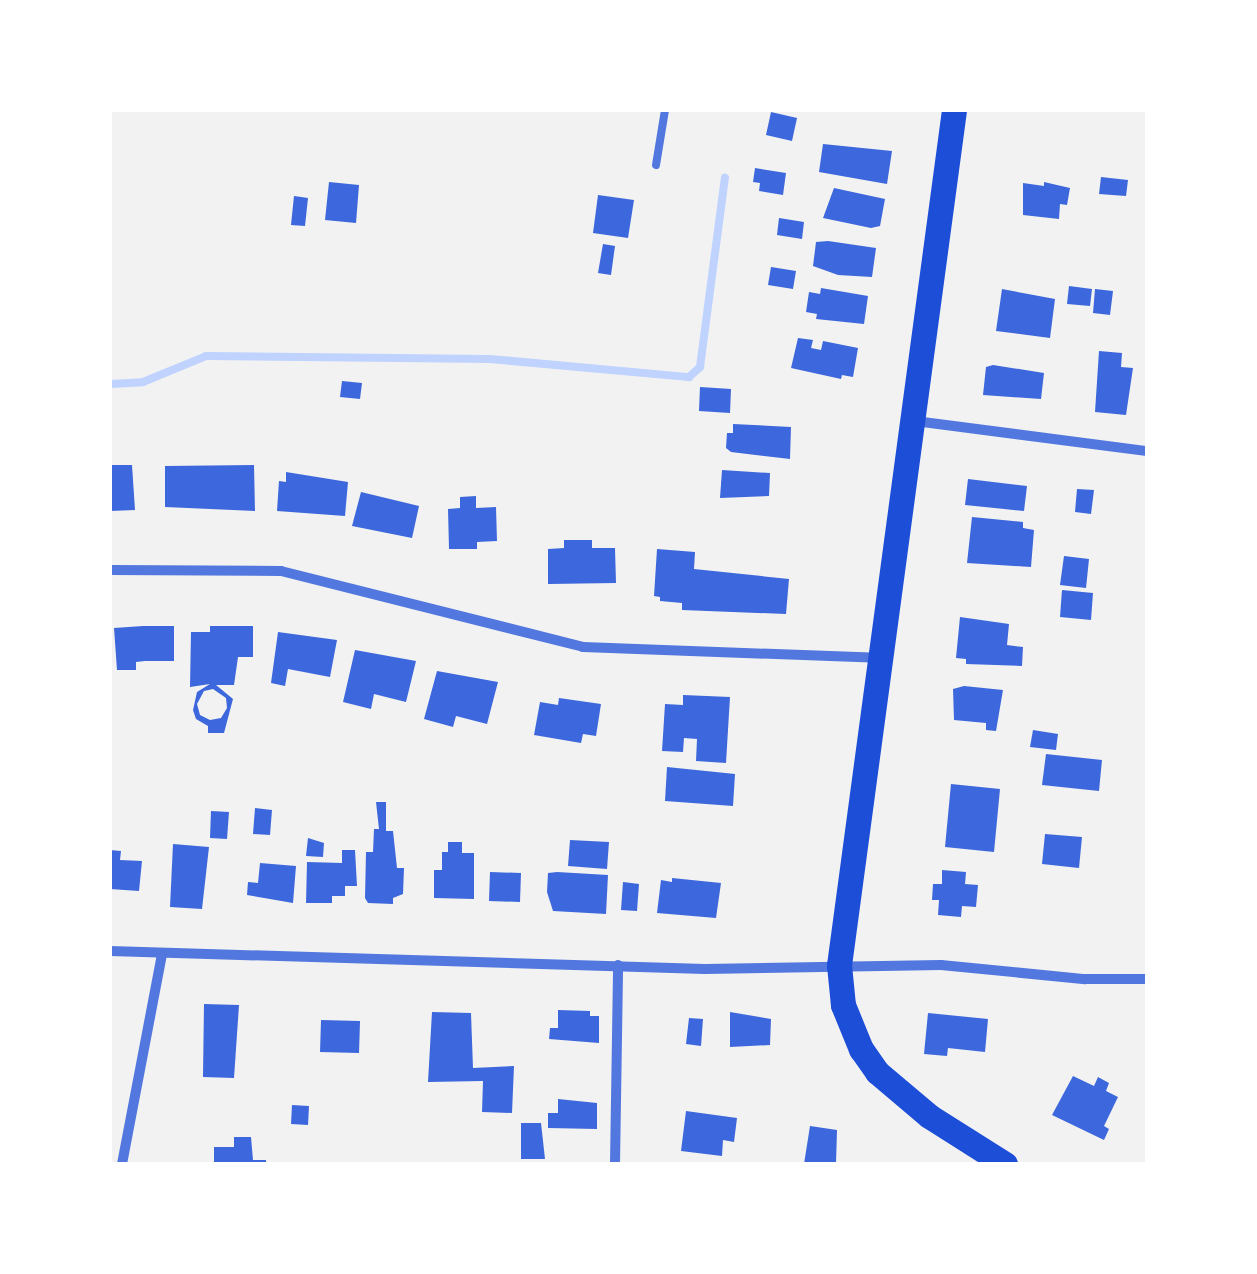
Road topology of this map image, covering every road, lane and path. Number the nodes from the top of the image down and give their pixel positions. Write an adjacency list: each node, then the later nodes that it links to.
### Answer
1 (665, 110): 3 (lane)
2 (954, 110): 4 (main road)
3 (656, 165)
4 (909, 420): 5 (street); 7 (main road)
5 (1147, 451)
6 (110, 570): 7 (street)
7 (878, 658): 11 (main road)
8 (110, 951): 9 (street)
9 (162, 954): 10 (street); 13 (street)
10 (618, 964): 11 (street); 14 (street)
11 (839, 966): 12 (street); 15 (main road)
12 (1147, 979)
13 (122, 1164)
14 (616, 1164)
15 (1006, 1164)

